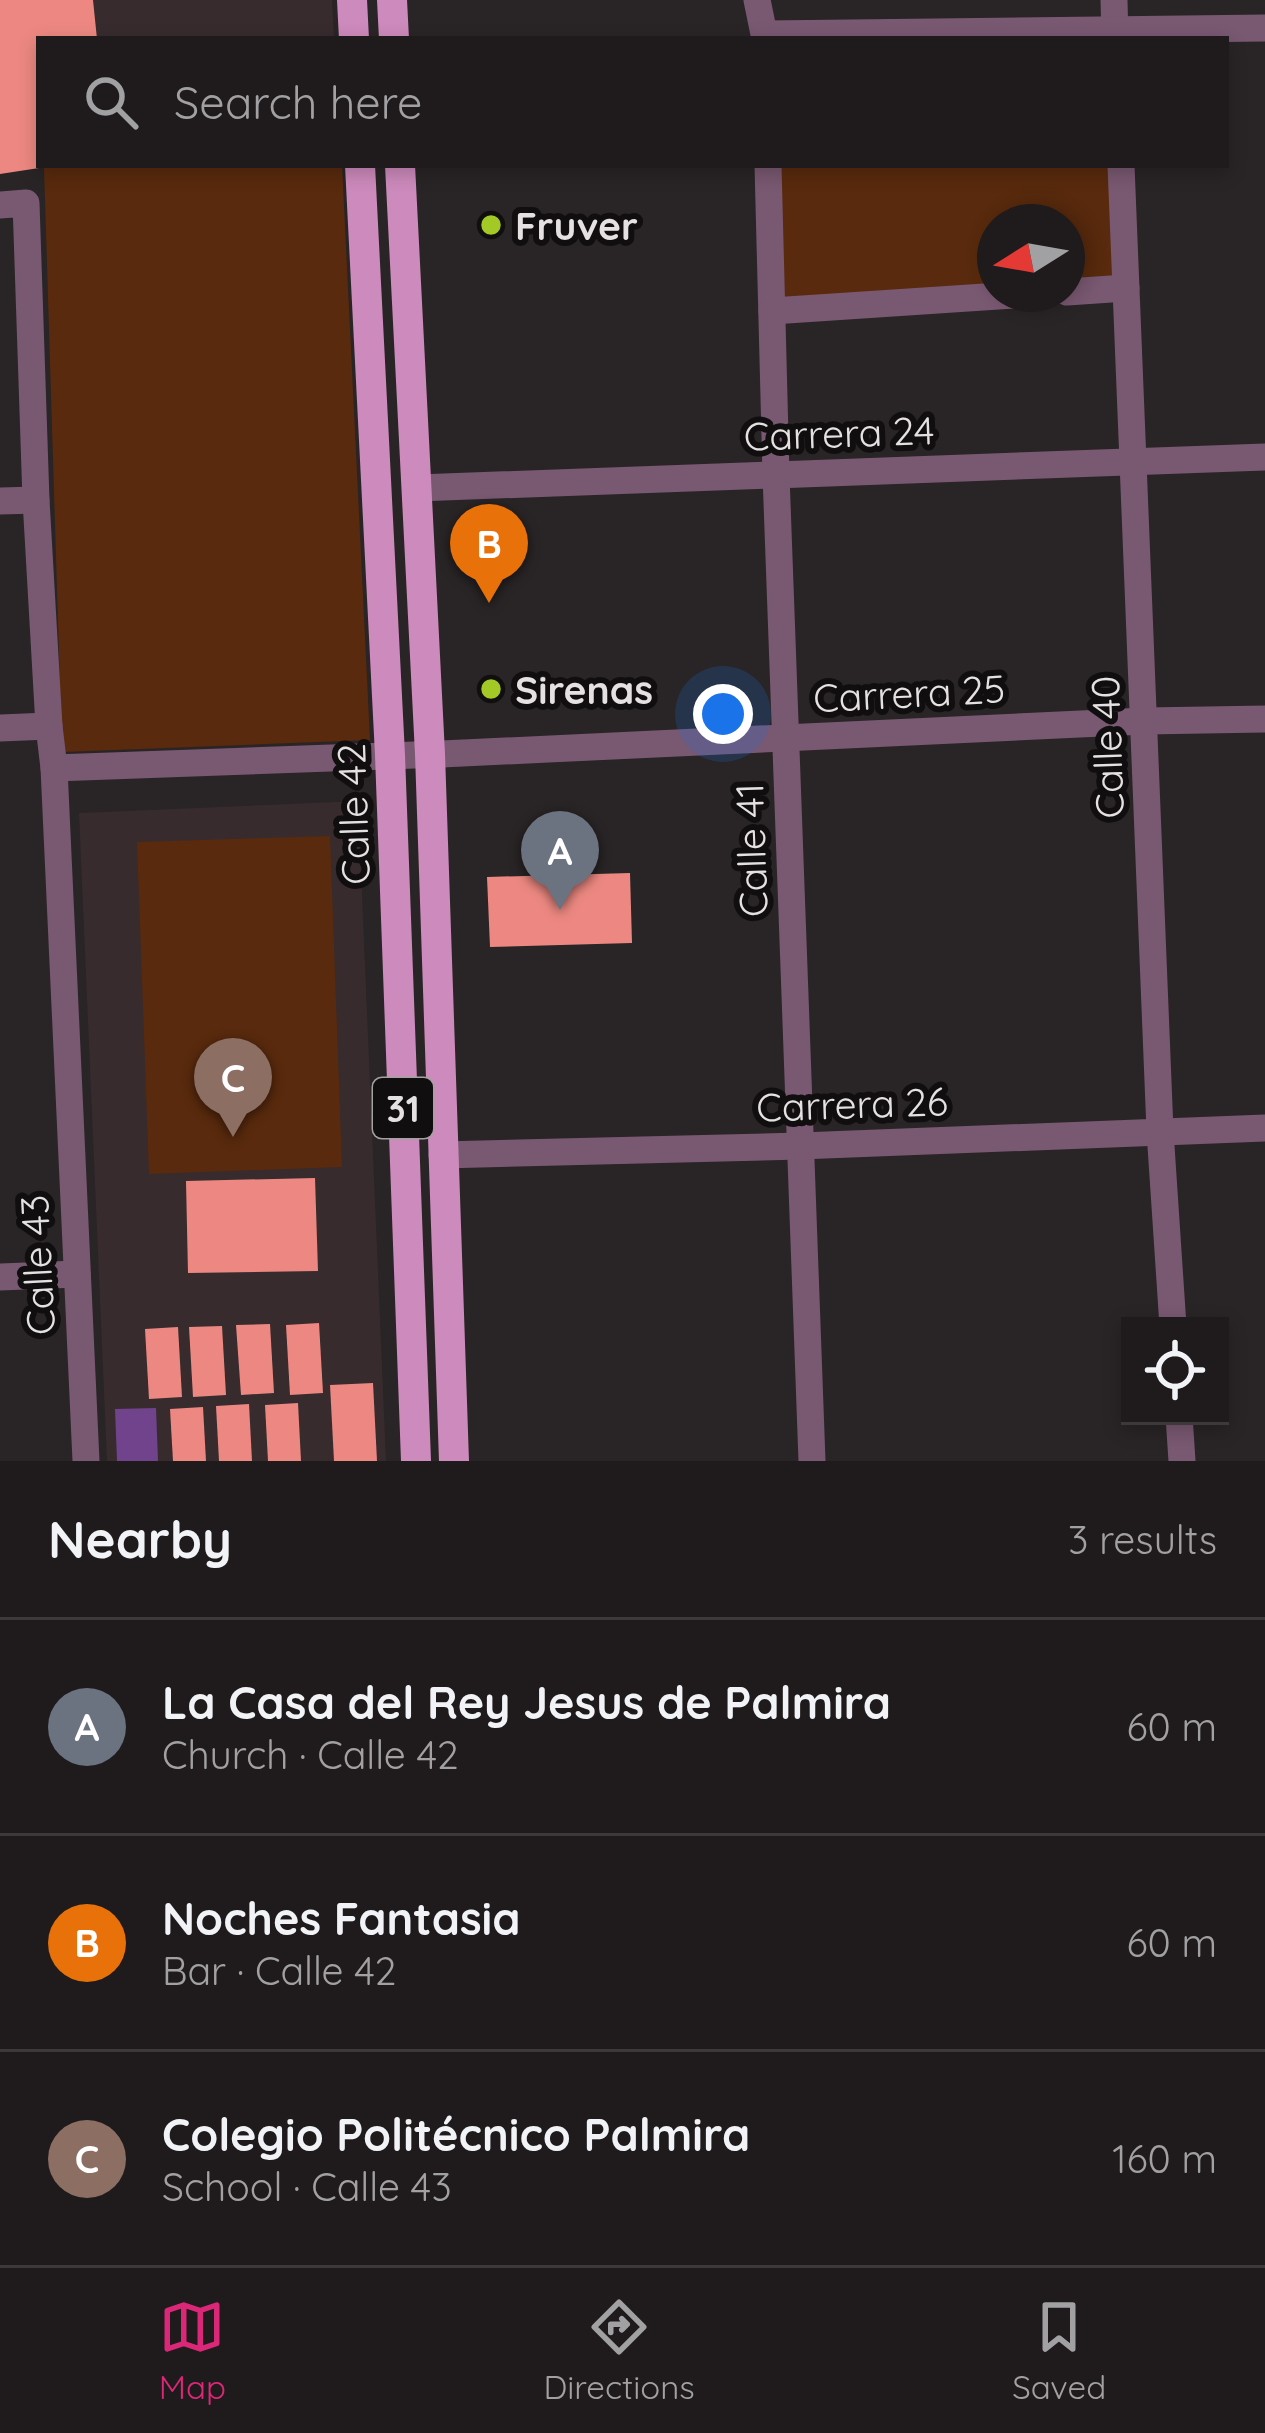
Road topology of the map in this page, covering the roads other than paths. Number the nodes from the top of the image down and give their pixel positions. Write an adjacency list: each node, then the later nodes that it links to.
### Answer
1 (352, 0): 7 (main road)
2 (392, 0): 8 (main road)
3 (757, 0): 9 (street)
4 (1114, 0): 6 (street)
5 (1265, 28): 6 (street)
6 (1115, 35): 10 (street)
7 (354, 36)
8 (394, 36)
9 (765, 36)
10 (940, 36)
11 (360, 168): 32 (main road, Calle 42 / 31)
12 (400, 168): 23 (main road, Calle 42 / 31)
13 (768, 168): 19 (street, Calle 41)
14 (1121, 168): 16 (street, Calle 40)
15 (13, 204): 24 (street, Calle 43)
16 (1126, 288): 17 (street); 21 (street, Calle 40)
17 (1085, 291)
18 (977, 297): 19 (street)
19 (772, 311): 22 (street, Calle 41)
20 (1265, 457): 21 (street, Carrera 24)
21 (1134, 461): 22 (street, Carrera 24); 27 (street, Calle 40)
22 (776, 475): 23 (street, Carrera 24); 30 (street, Calle 41)
23 (417, 488): 31 (main road, Calle 42 / 31)
24 (36, 500): 25 (street); 28 (street, Calle 43)
25 (0, 501)
26 (1265, 719): 27 (street, Carrera 25)
27 (1145, 721): 30 (street, Carrera 25); 35 (street, Calle 40)
28 (49, 726): 29 (street); 33 (street, Calle 43)
29 (0, 728)
30 (786, 738): 31 (street, Carrera 25); 36 (street, Calle 41)
31 (430, 754): 32 (street, Carrera 25); 37 (main road, Calle 42 / 31)
32 (390, 755): 33 (street, Carrera 25); 43 (main road, Calle 42 / 31)
33 (54, 768): 38 (street, Calle 43)
34 (1265, 1128): 35 (street, Carrera 26)
35 (1160, 1131): 36 (street, Carrera 26); 40 (street, Calle 40)
36 (800, 1145): 37 (street, Carrera 26); 45 (street, Calle 41)
37 (442, 1155): 44 (main road, Calle 42 / 31)
38 (77, 1274): 39 (street); 42 (street, Calle 43)
39 (0, 1277)
40 (1172, 1317)
41 (1180, 1425): 46 (street)
42 (86, 1461)
43 (416, 1461)
44 (454, 1461)
45 (812, 1461)
46 (1182, 1461)

